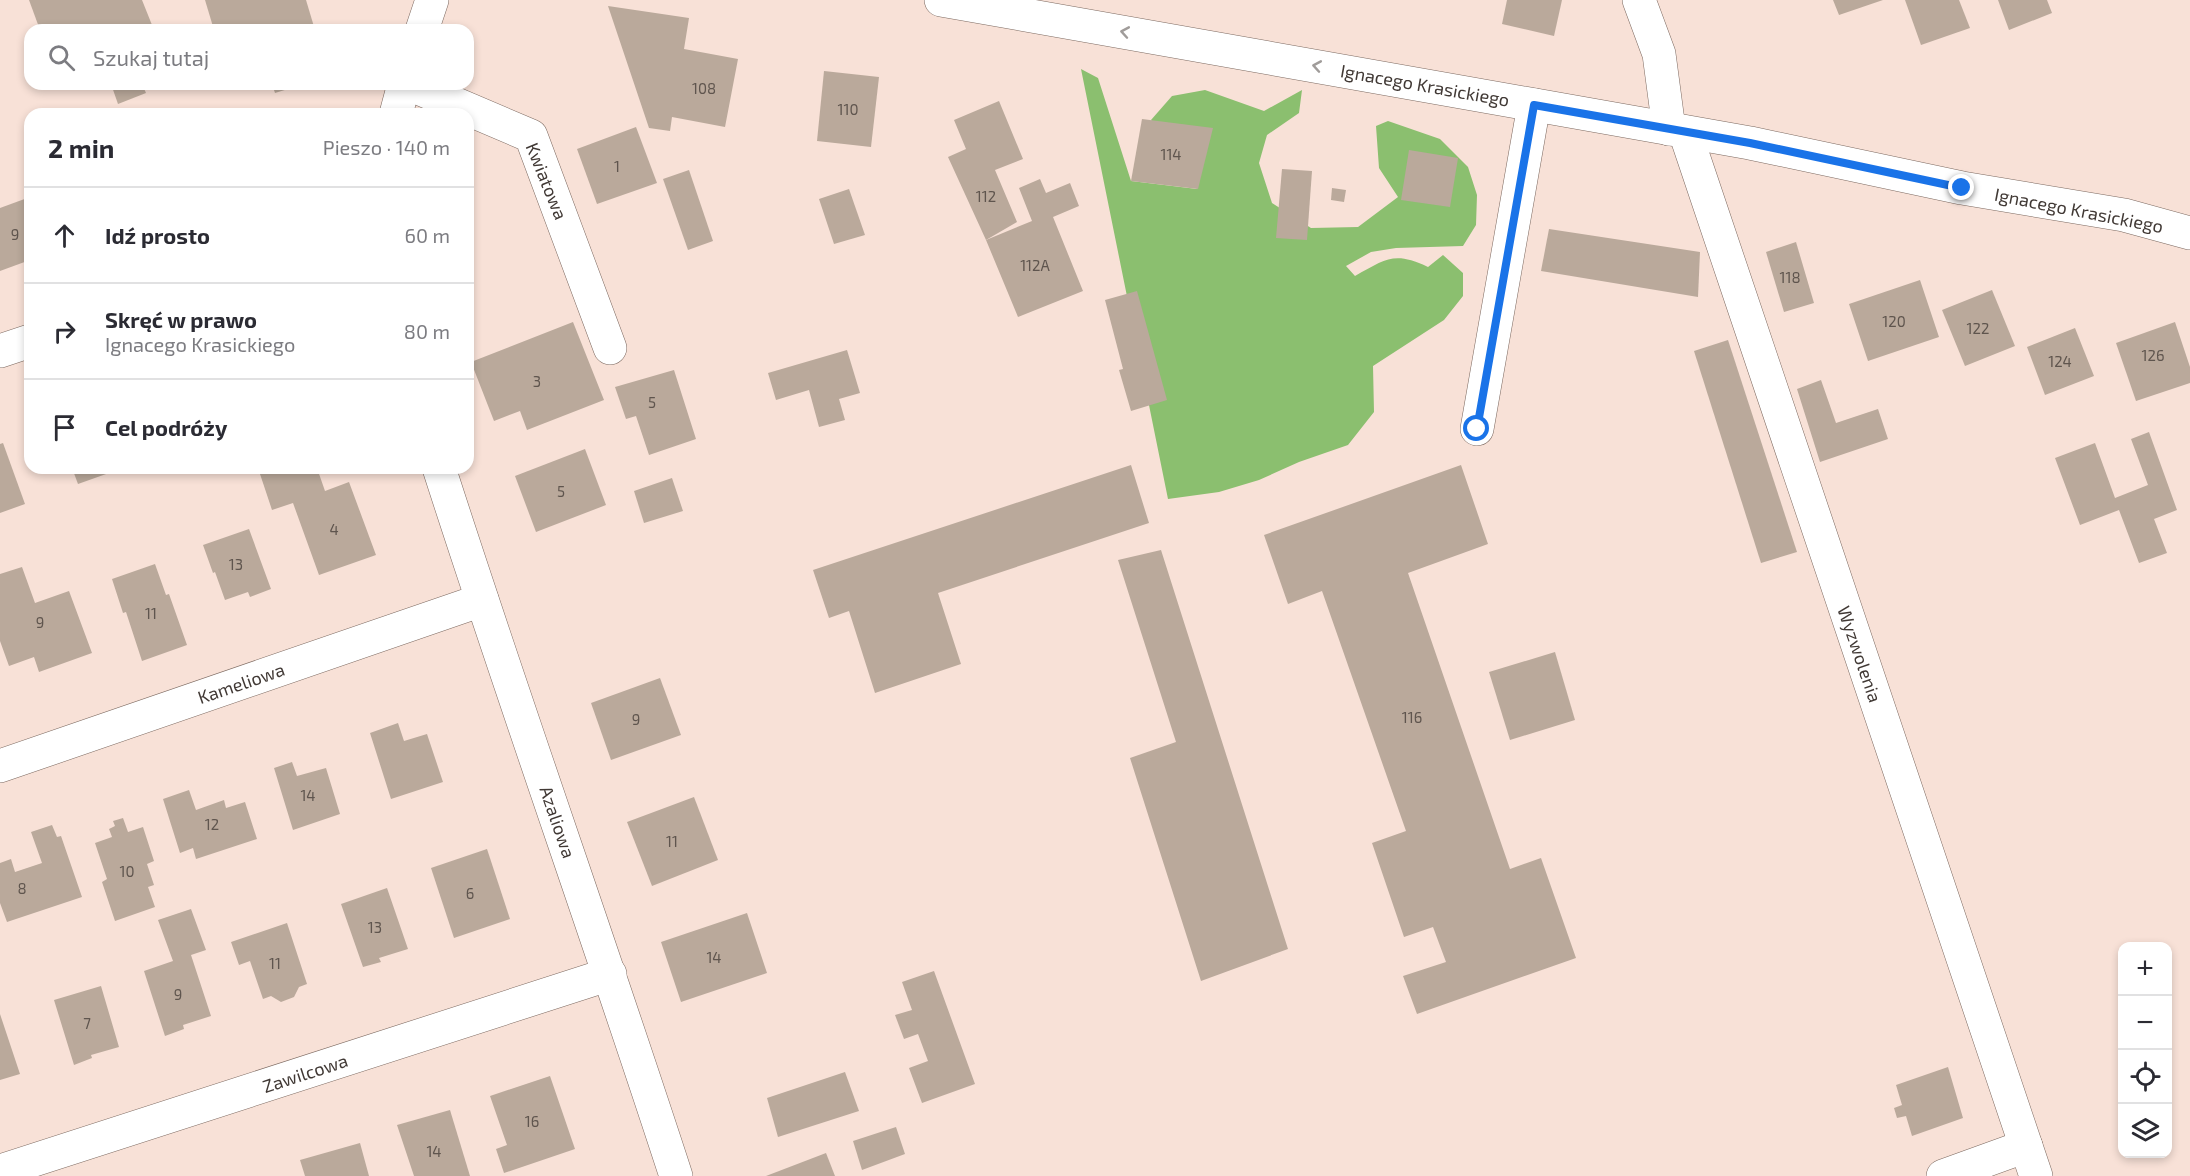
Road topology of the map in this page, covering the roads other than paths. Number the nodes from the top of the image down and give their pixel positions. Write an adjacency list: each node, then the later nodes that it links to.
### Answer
1 (432, 0): 4 (street)
2 (941, 0): 7 (street, Ignacego Krasickiego, one-way to 2)
3 (1639, 0): 11 (street, Wyzwolenia)
4 (424, 24)
5 (402, 90): 8 (street)
6 (423, 90): 9 (street, Kwiatowa)
7 (1534, 105): 11 (street, Ignacego Krasickiego); 16 (street)
8 (398, 108)
9 (465, 108)
10 (474, 112): 14 (street, Kwiatowa)
11 (1677, 130): 12 (street, Ignacego Krasickiego); 21 (street, Wyzwolenia)
12 (2190, 233)
13 (24, 343): 15 (street)
14 (610, 348)
15 (0, 351)
16 (1477, 429)
17 (441, 474): 18 (street, Azaliowa)
18 (482, 600): 19 (street, Kameliowa); 20 (street, Azaliowa)
19 (0, 766)
20 (610, 974): 22 (street, Zawilcowa); 23 (street, Azaliowa)
21 (2026, 1146): 24 (street); 25 (street, Wyzwolenia)
22 (0, 1171)
23 (676, 1176)
24 (1943, 1176)
25 (2036, 1176)

